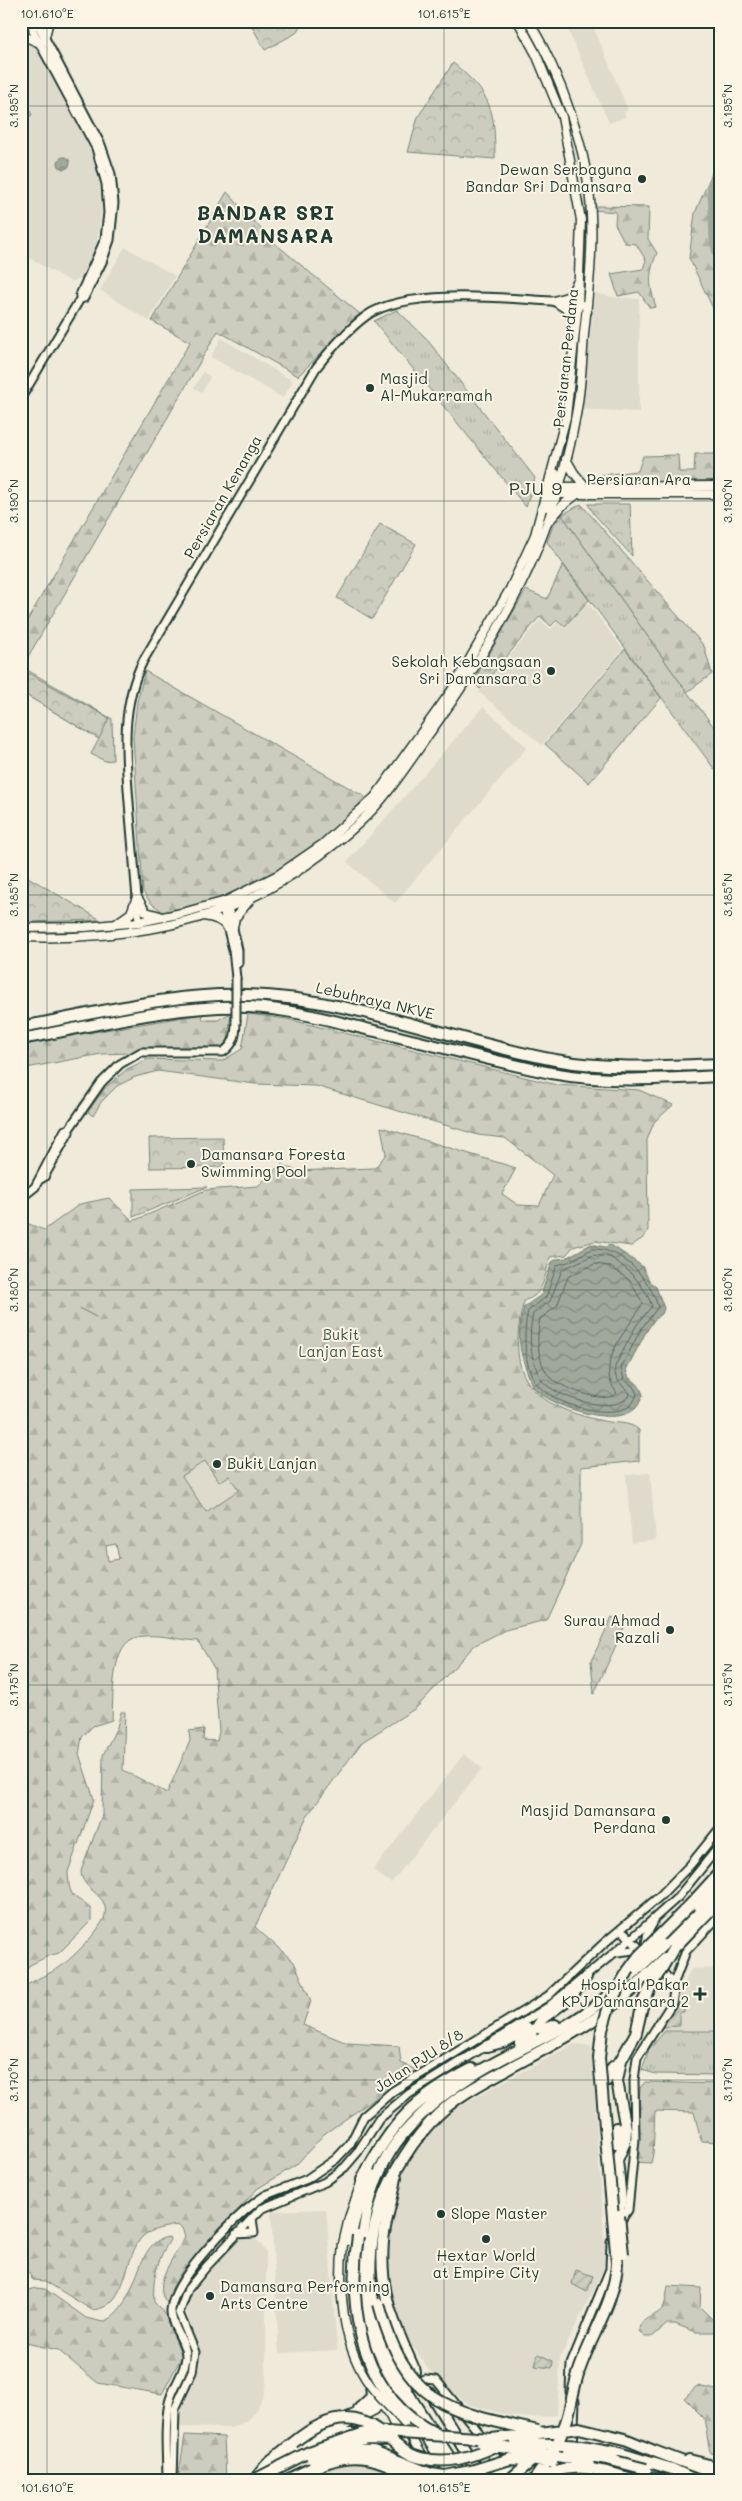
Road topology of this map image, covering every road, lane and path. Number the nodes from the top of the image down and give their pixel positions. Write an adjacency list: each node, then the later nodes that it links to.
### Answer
1 (28, 21): 6 (main road)
2 (34, 21): 8 (street)
3 (49, 21): 8 (main road)
4 (518, 21): 9 (main road, Persiaran Perdana)
5 (529, 21): 10 (main road, Persiaran Perdana)
6 (21, 25)
7 (21, 35): 8 (main road)
8 (42, 41): 15 (street)
9 (579, 273): 11 (main road); 12 (main road, Persiaran Perdana)
10 (588, 290): 12 (street); 13 (main road, Persiaran Perdana)
11 (554, 301): 12 (street, Persiaran Kenanga); 14 (main road); 29 (street, Persiaran Kenanga)
12 (578, 303): 13 (street); 14 (main road, Persiaran Perdana)
13 (587, 312): 17 (main road, Persiaran Perdana)
14 (576, 329): 16 (main road, Persiaran Perdana)
15 (21, 398)
16 (563, 430): 20 (main road); 25 (main road, Persiaran Perdana)
17 (566, 459): 19 (main road); 20 (main road, Persiaran Perdana)
18 (721, 486): 21 (main road, Persiaran Ara)
19 (586, 487): 20 (main road, Persiaran Ara); 21 (main road, Persiaran Ara)
20 (557, 490): 22 (main road, Persiaran Ara); 24 (main road, Persiaran Perdana); 25 (main road)
21 (707, 490): 22 (main road, Persiaran Ara); 23 (main road, Persiaran Ara)
22 (577, 494): 24 (main road)
23 (721, 494)
24 (547, 525): 27 (main road, Persiaran Perdana)
25 (535, 535): 26 (main road, Persiaran Perdana)
26 (474, 650): 27 (main road); 28 (main road, Persiaran Perdana)
27 (464, 683): 28 (main road); 30 (main road, Persiaran Perdana)
28 (436, 712): 31 (main road, Persiaran Perdana)
29 (137, 896): 32 (main road); 34 (street, Persiaran Kenanga); 35 (main road)
30 (250, 899): 31 (main road, Persiaran Perdana); 38 (main road)
31 (225, 905): 32 (main road, Persiaran Perdana); 33 (main road, Persiaran Perdana); 38 (street)
32 (166, 916): 34 (main road, Persiaran Perdana)
33 (200, 916): 36 (main road, Persiaran Perdana); 38 (main road)
34 (139, 922): 35 (main road, Persiaran Perdana); 36 (street); 39 (street)
35 (113, 924): 37 (main road, Persiaran Perdana)
36 (154, 927): 39 (main road, Persiaran Perdana)
37 (21, 928)
38 (230, 928): 45 (street, bridge)
39 (125, 931): 40 (main road, Persiaran Perdana)
40 (21, 937)
41 (21, 1027): 43 (highway, Lebuhraya NKVE)
42 (21, 1039): 44 (highway, Lebuhraya NKVE)
43 (721, 1064)
44 (721, 1076)
45 (69, 1129): 46 (street); 47 (street)
46 (56, 1145): 47 (street); 48 (street)
47 (54, 1160): 48 (street); 49 (street)
48 (44, 1168): 49 (street)
49 (39, 1180): 50 (street)
50 (21, 1198)
51 (721, 1827): 58 (street, Jalan PJU 8/8)
52 (721, 1844): 57 (street, Jalan PJU 8/8)
53 (721, 1872): 122 (highway, bridge)
54 (721, 1885): 64 (highway, bridge)
55 (721, 1899): 60 (highway)
56 (721, 1914): 67 (street)
57 (657, 1917): 59 (street, Jalan PJU 8/8); 62 (street)
58 (621, 1929): 59 (street); 78 (street, Jalan PJU 8/8)
59 (631, 1939): 61 (street, Jalan PJU 8/8); 62 (street)
60 (674, 1949): 64 (highway, bridge); 71 (highway, bridge)
61 (616, 1952): 62 (street); 65 (street, Jalan PJU 8/8)
62 (646, 1954)
63 (663, 1972): 67 (street)
64 (641, 1974): 66 (highway); 75 (highway)
65 (586, 1977): 66 (highway); 69 (street, Jalan PJU 8/8)
66 (621, 1984): 68 (highway)
67 (673, 1985): 81 (street)
68 (541, 2039): 70 (highway); 74 (highway)
69 (487, 2046): 70 (highway); 79 (street, Jalan PJU 8/8)
70 (492, 2058): 76 (highway)
71 (621, 2060): 73 (highway); 123 (highway, bridge)
72 (616, 2128): 73 (highway)
73 (625, 2142): 81 (highway)
74 (391, 2150): 77 (highway); 87 (highway)
75 (397, 2168): 85 (highway); 88 (highway)
76 (362, 2180): 115 (main road, bridge)
77 (376, 2186): 98 (highway, bridge); 117 (highway)
78 (248, 2208): 80 (street); 83 (street, Jalan PJU 8/8)
79 (252, 2218): 80 (street, Jalan PJU 8/8); 82 (street)
80 (244, 2226): 82 (street, Jalan PJU 8/8); 83 (street)
81 (617, 2227): 86 (street)
82 (235, 2234): 109 (street, Jalan PJU 8/8)
83 (219, 2238): 108 (street, Jalan PJU 8/8)
84 (611, 2239): 86 (street)
85 (370, 2260): 94 (highway, bridge); 118 (highway)
86 (607, 2287): 93 (street); 101 (street)
87 (370, 2380): 89 (highway); 90 (highway)
88 (413, 2380): 91 (street); 120 (highway)
89 (383, 2398): 90 (street); 92 (main road); 95 (main road)
90 (359, 2410): 105 (street)
91 (488, 2442): 97 (street); 106 (highway)
92 (317, 2444): 95 (main road); 111 (main road)
93 (567, 2447): 100 (street); 101 (street)
94 (615, 2452): 96 (highway, bridge); 99 (highway)
95 (411, 2460): 114 (main road)
96 (450, 2461): 105 (highway, bridge); 113 (highway, bridge)
97 (522, 2464): 100 (street); 106 (highway)
98 (589, 2464): 99 (highway); 103 (highway, bridge)
99 (646, 2465): 102 (highway); 104 (highway); 105 (highway, bridge); 121 (highway, bridge); 123 (highway, bridge); 125 (highway); 126 (highway); 127 (highway); 128 (highway)
100 (556, 2466): 101 (street)
101 (573, 2466): 124 (street)
102 (721, 2468)
103 (479, 2469): 111 (highway, bridge); 119 (highway)
104 (721, 2476)
105 (259, 2477): 110 (main road); 116 (highway, bridge)
106 (497, 2477)
107 (412, 2478): 112 (highway, bridge)
108 (167, 2480)
109 (173, 2480)
110 (248, 2480)
111 (271, 2480)
112 (287, 2480)
113 (394, 2480)
114 (425, 2480)
115 (436, 2480)
116 (445, 2480)
117 (455, 2480)
118 (464, 2480)
119 (469, 2480)
120 (483, 2480)
121 (509, 2480)
122 (534, 2480)
123 (540, 2480)
124 (573, 2480)
125 (661, 2480)
126 (690, 2480)
127 (695, 2480)
128 (713, 2480)

